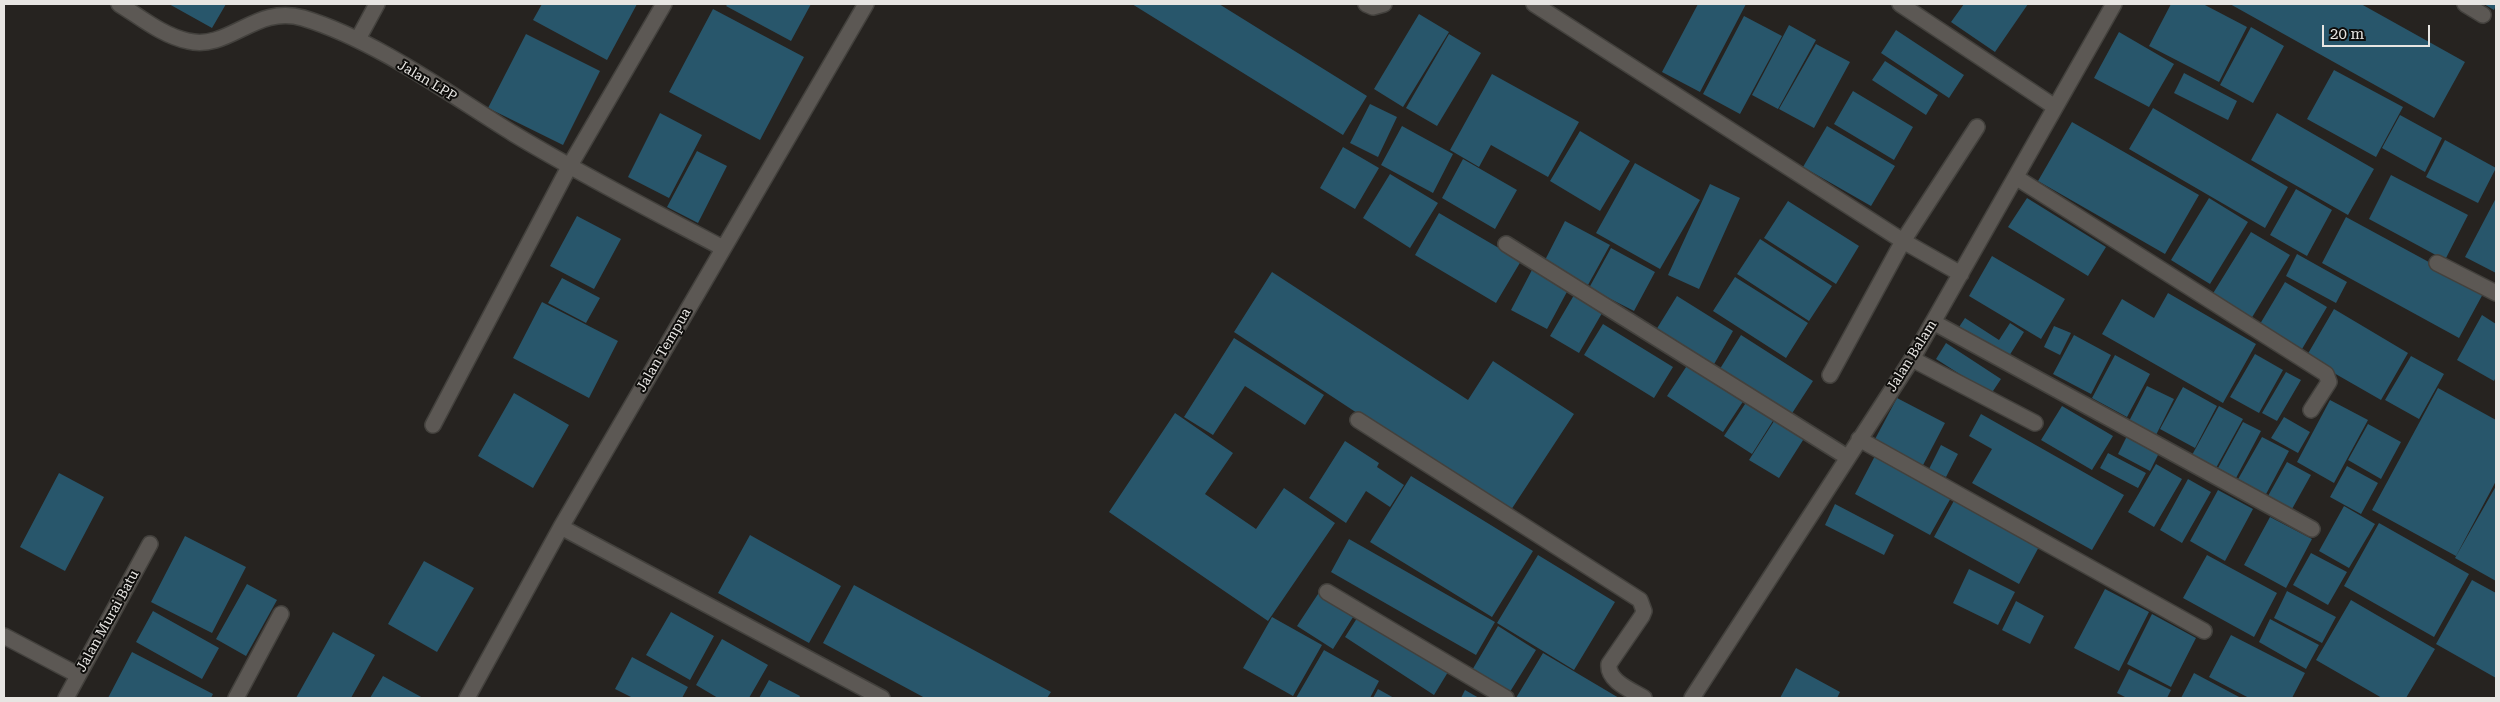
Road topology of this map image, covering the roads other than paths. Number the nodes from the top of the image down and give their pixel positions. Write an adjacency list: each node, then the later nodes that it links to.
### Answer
1 (118, 4): 12 (street, Jalan LPP)
2 (377, 4): 12 (street)
3 (664, 4): 15 (street)
4 (866, 4): 19 (street, Jalan Tempua)
5 (1366, 4): 6 (street)
6 (1384, 4)
7 (1534, 4): 17 (street)
8 (1900, 4): 13 (street)
9 (2114, 4): 13 (street, Jalan Balam)
10 (2465, 4): 11 (street)
11 (2483, 15)
12 (358, 39): 15 (street, Jalan LPP)
13 (2055, 107): 16 (street, Jalan Balam)
14 (1977, 127): 17 (street)
15 (569, 167): 19 (street, Jalan LPP); 29 (street)
16 (2017, 178): 21 (street, Jalan Balam); 26 (street)
17 (1904, 241): 21 (street); 25 (street)
18 (1506, 244): 31 (street)
19 (723, 248): 32 (street, Jalan Tempua)
20 (2437, 262): 22 (street)
21 (1961, 274): 23 (street, Jalan Balam)
22 (2496, 292)
23 (1934, 322): 24 (street, Jalan Balam); 33 (street)
24 (1912, 359): 28 (street); 30 (street, Jalan Balam)
25 (1830, 375)
26 (2311, 410)
27 (1358, 420): 45 (street)
28 (2035, 423)
29 (432, 425)
30 (1859, 438): 31 (street, Jalan Balam); 37 (street)
31 (1847, 457): 46 (street, Jalan Balam)
32 (561, 528): 42 (street, Jalan Tempua); 43 (street)
33 (2312, 529)
34 (150, 544): 39 (street, Jalan Murai Batu)
35 (1327, 592): 44 (street)
36 (281, 614): 41 (street)
37 (2204, 631)
38 (4, 636): 39 (street)
39 (78, 675): 40 (street, Jalan Murai Batu)
40 (66, 698)
41 (236, 698)
42 (467, 698)
43 (882, 698)
44 (1506, 698)
45 (1644, 698)
46 (1692, 698)

